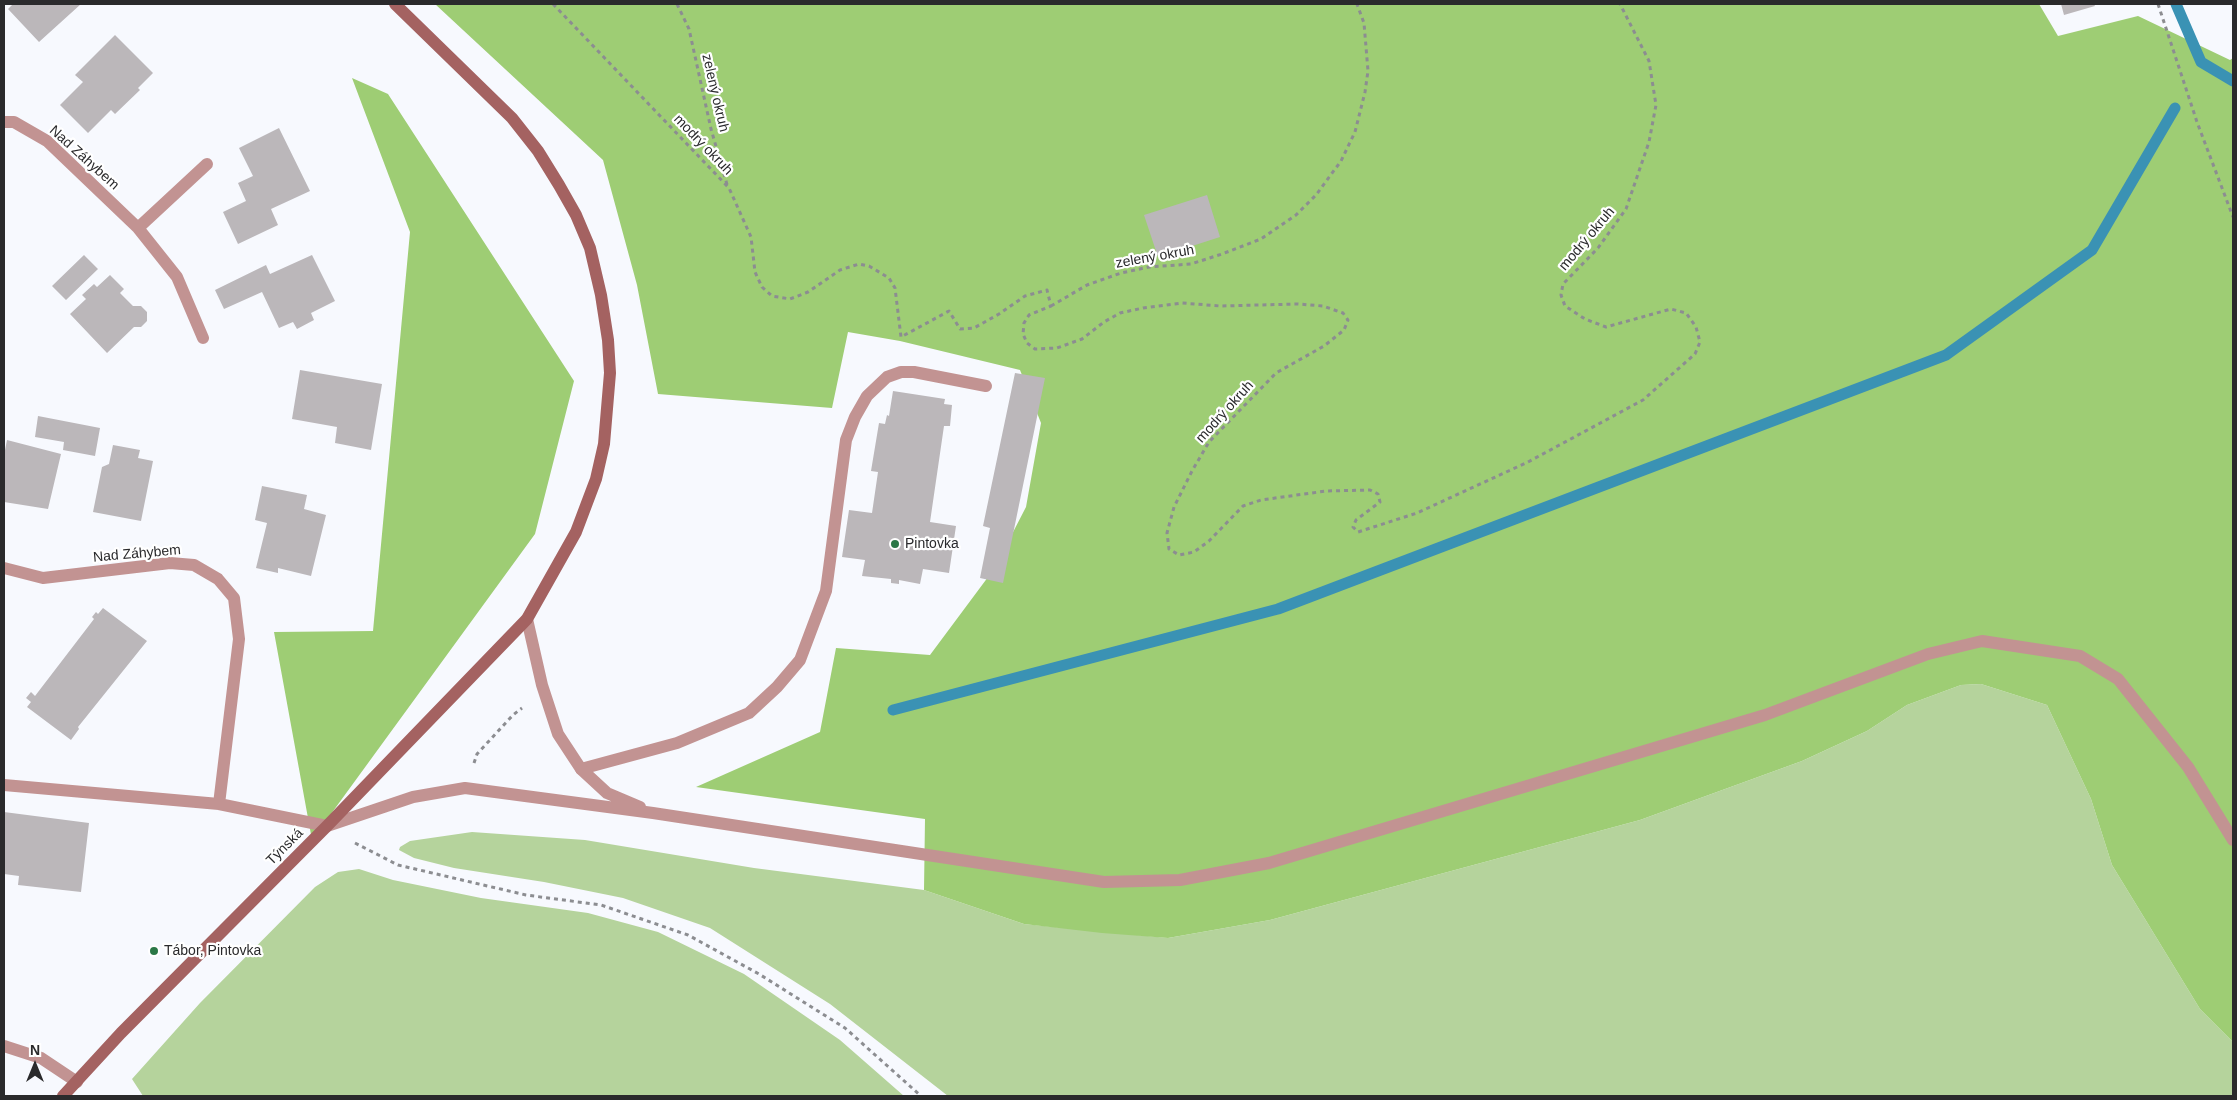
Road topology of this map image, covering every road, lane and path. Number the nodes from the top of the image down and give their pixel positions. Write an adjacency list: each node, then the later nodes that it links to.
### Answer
1 (395, 4): 16 (main road, Týnská)
2 (552, 4): 9 (path, modrý okruh)
3 (677, 4): 9 (path, zelený okruh)
4 (1357, 4): 12 (path, zelený okruh)
5 (1620, 4): 12 (path, modrý okruh)
6 (2158, 4): 10 (path)
7 (4, 122): 11 (street, Nad Záhybem)
8 (206, 164): 11 (street)
9 (728, 188): 12 (path, modrý okruh)
10 (2233, 217)
11 (138, 228): 13 (street, Nad Záhybem)
12 (1051, 306)
13 (203, 338)
14 (986, 386): 19 (street)
15 (4, 568): 21 (street, Nad Záhybem)
16 (527, 619): 19 (street); 23 (main road, Týnská)
17 (524, 706): 18 (path)
18 (473, 766)
19 (581, 769): 22 (street)
20 (4, 784): 21 (street)
21 (219, 804): 23 (street)
22 (653, 813): 23 (street); 24 (street)
23 (326, 826): 27 (main road, Týnská)
24 (2233, 840)
25 (359, 846): 29 (path)
26 (4, 1046): 27 (street)
27 (77, 1082): 28 (main road, Týnská)
28 (64, 1096)
29 (921, 1096)

